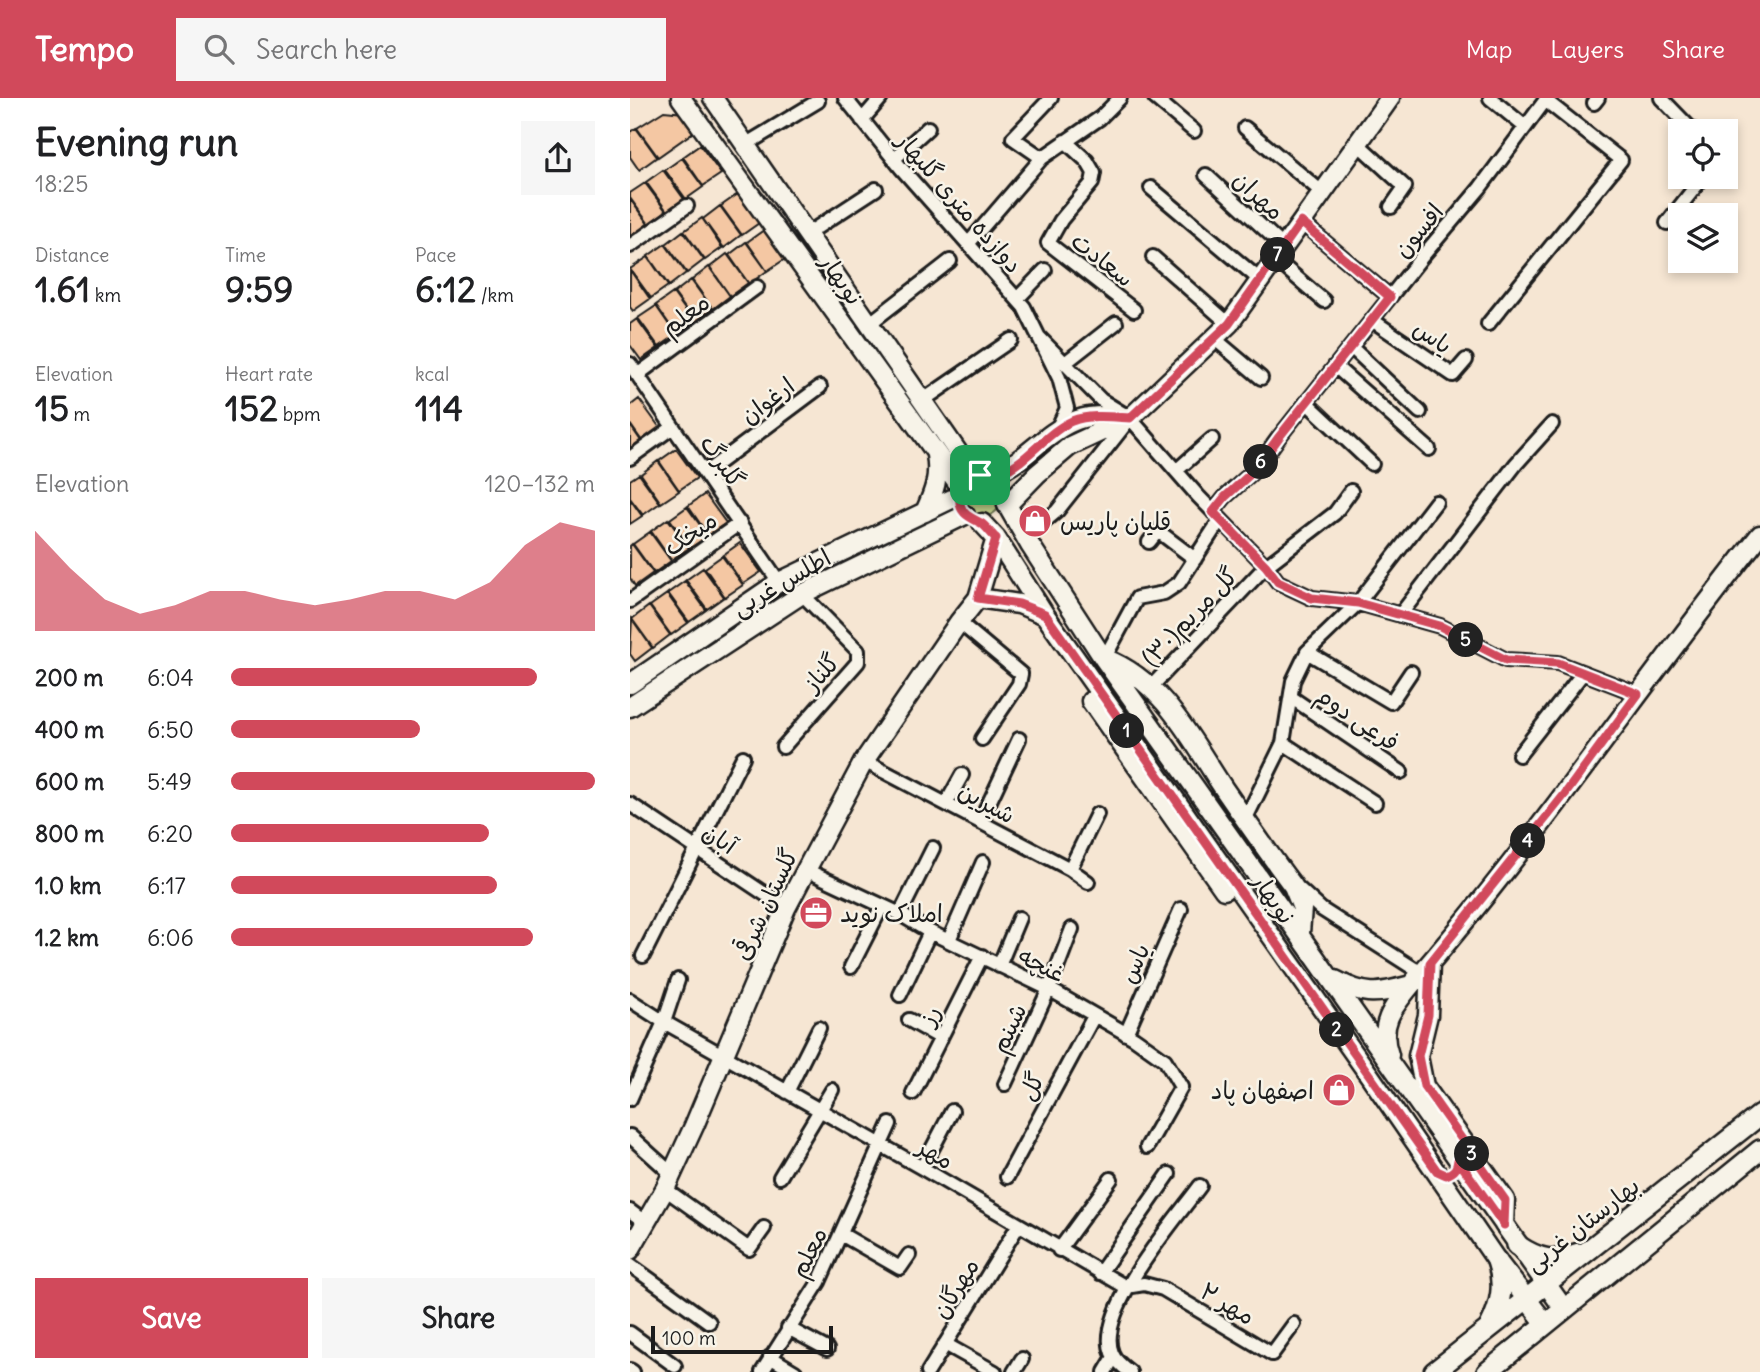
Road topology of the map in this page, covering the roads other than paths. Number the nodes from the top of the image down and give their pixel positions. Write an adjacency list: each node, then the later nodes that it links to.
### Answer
1 (681, 98): 70 (street, نوبهار)
2 (712, 98): 21 (street, نوبهار)
3 (845, 98): 14 (street, دوازده متری گلبهار)
4 (881, 98): 14 (street)
5 (1051, 98): 22 (street)
6 (1120, 98): 19 (street)
7 (1155, 98): 18 (street)
8 (1390, 98): 20 (street)
9 (1661, 98): 13 (street)
10 (1492, 99): 15 (street)
11 (1546, 99): 15 (street, افسون); 50 (street)
12 (818, 101): 21 (street)
13 (1681, 119)
14 (862, 120): 23 (street, دوازده متری گلبهار)
15 (1524, 126): 42 (street, افسون)
16 (928, 128): 23 (street)
17 (1245, 128): 28 (street)
18 (1194, 131)
19 (1065, 141): 22 (street); 45 (street, سعادت)
20 (1358, 144): 28 (street); 30 (street)
21 (745, 145): 33 (street, نوبهار)
22 (1042, 158): 34 (street)
23 (894, 159): 34 (street, دوازده متری گلبهار)
24 (1206, 174): 36 (street, مهران)
25 (1151, 188): 40 (street)
26 (876, 189): 33 (street)
27 (1694, 189): 32 (street)
28 (1323, 193): 31 (street)
29 (687, 206): 35 (street)
30 (1391, 207)
31 (1301, 222): 36 (street); 42 (street)
32 (1667, 223)
33 (807, 234): 48 (street, نوبهار)
34 (968, 244): 43 (street, دوازده متری گلبهار)
35 (630, 246)
36 (1279, 253): 40 (street); 44 (street, مهران)
37 (1153, 257): 49 (street)
38 (950, 261): 48 (street)
39 (1045, 270): 43 (street)
40 (1260, 280): 49 (street)
41 (757, 287): 58 (street, معلم)
42 (1390, 297): 46 (street, افسون)
43 (1017, 299): 51 (street, دوازده متری گلبهار)
44 (1324, 301)
45 (1134, 310)
46 (1373, 320): 54 (street, افسون); 55 (street, یاس)
47 (1116, 323): 56 (street)
48 (869, 324): 61 (street, نوبهار)
49 (1229, 324): 52 (street)
50 (1488, 324)
51 (1038, 336): 56 (street); 67 (street, دوازده متری گلبهار)
52 (1215, 339): 59 (street); 64 (street)
53 (1011, 340): 61 (street)
54 (1351, 347): 57 (street, افسون); 63 (street)
55 (1466, 360)
56 (1065, 363): 64 (street)
57 (1335, 366): 62 (street, افسون); 69 (street)
58 (634, 370): 66 (street, گلبرگ)
59 (1261, 378)
60 (820, 387): 74 (street, ارغوان)
61 (922, 401): 75 (street, نوبهار)
62 (1306, 402): 72 (street); 82 (street, افسون)
63 (1420, 412)
64 (1130, 418): 67 (street); 73 (street); 79 (street); 86 (street)
65 (1552, 424): 97 (street)
66 (673, 427): 71 (street); 74 (street, گلبرگ)
67 (1055, 432): 75 (street)
68 (1212, 439): 73 (street)
69 (1429, 449)
70 (936, 455): 77 (street, نوبهار); 80 (street)
71 (630, 458)
72 (1372, 464)
73 (1176, 471): 82 (street)
74 (705, 473): 83 (street, گلبرگ)
75 (984, 475): 77 (street); 79 (street)
76 (1351, 491): 90 (street, گل مریم(۳۰))
77 (961, 492): 80 (street, اطلس غربی); 81 (street)
78 (1436, 502): 95 (street)
79 (1007, 505): 84 (street); 86 (street, نوبهار)
80 (925, 512): 91 (street, اطلس غربی)
81 (965, 515): 84 (street); 92 (street, اطلس غربی)
82 (1217, 516): 89 (street, افسون); 90 (street)
83 (740, 523): 91 (street, گلبرگ); 94 (street, میخک)
84 (982, 523): 87 (street, نوبهار)
85 (1760, 535): 105 (street)
86 (1026, 537): 100 (street, نوبهار)
87 (996, 538): 93 (street, گلستان شرقی); 96 (street, نوبهار)
88 (1149, 542): 89 (street)
89 (1195, 558): 100 (street, افسون)
90 (1266, 566): 95 (street); 104 (street, گل مریم(۳۰))
91 (779, 582): 103 (street, اطلس غربی)
92 (802, 594): 107 (street, اطلس غربی); 111 (street, گلناز)
93 (978, 598): 96 (street); 98 (street, گلستان شرقی)
94 (630, 601)
95 (1358, 603): 97 (street); 99 (street)
96 (1045, 614): 131 (street, نوبهار); 148 (street)
97 (1400, 615): 102 (street)
98 (959, 622): 108 (street); 114 (street, گلستان شرقی)
99 (1307, 652): 101 (street); 106 (street)
100 (1104, 659): 104 (street); 129 (street, نوبهار)
101 (1411, 672)
102 (1583, 673): 105 (street); 112 (street)
103 (630, 684)
104 (1151, 687): 121 (street)
105 (1638, 694): 145 (street)
106 (1292, 698): 110 (street); 115 (street, فرعی دوم)
107 (630, 707)
108 (982, 739)
109 (1019, 739): 122 (street)
110 (1283, 743): 117 (street); 121 (street)
111 (783, 747)
112 (1519, 755)
113 (743, 757): 123 (street)
114 (864, 761): 119 (street, شیرین); 127 (street, گلستان شرقی)
115 (1401, 772)
116 (961, 775): 119 (street)
117 (1375, 803)
118 (630, 804): 123 (street, آبان)
119 (946, 804): 122 (street, شیرین)
120 (1097, 814): 126 (street)
121 (1245, 820): 128 (street)
122 (980, 822): 126 (street, شیرین)
123 (697, 848): 133 (street, آبان); 141 (street)
124 (933, 848): 135 (street)
125 (983, 862): 140 (street)
126 (1070, 869): 130 (street, شیرین)
127 (806, 870): 132 (street, غنچه); 133 (street, گلستان شرقی)
128 (1286, 876): 139 (street); 145 (street)
129 (1262, 880): 131 (street); 139 (street, نوبهار)
130 (1088, 882)
131 (1240, 892): 148 (street, نوبهار)
132 (882, 906): 135 (street, غنچه); 144 (street)
133 (786, 908): 158 (street, گلستان شرقی)
134 (1181, 909): 156 (street, یاس)
135 (900, 914): 138 (street, غنچه)
136 (1019, 918): 143 (street)
137 (1072, 929): 149 (street, شبنم)
138 (930, 932): 140 (street, غنچه); 150 (street)
139 (1300, 933): 146 (street, نوبهار)
140 (949, 940): 142 (street, غنچه)
141 (643, 956)
142 (982, 956): 143 (street, غنچه); 157 (street, رز)
143 (999, 965): 149 (street, غنچه)
144 (851, 967)
145 (1420, 973): 146 (street); 159 (street); 186 (street)
146 (1332, 979): 159 (street, نوبهار)
147 (678, 980): 154 (street)
148 (1299, 985): 160 (street, نوبهار)
149 (1049, 989): 152 (street, غنچه); 161 (street, شبنم)
150 (900, 995)
151 (630, 1000): 154 (street, مهر)
152 (1094, 1016): 156 (street, غنچه); 179 (street, گل)
153 (909, 1020): 157 (street)
154 (664, 1022): 158 (street, مهر); 165 (street)
155 (819, 1028): 163 (street)
156 (1126, 1034): 172 (street, غنچه)
157 (941, 1038): 164 (street, رز)
158 (725, 1056): 163 (street, مهر); 181 (street, گلستان شرقی)
159 (1394, 1068): 174 (street, نوبهار)
160 (1365, 1079): 176 (street, نوبهار); 184 (street)
161 (1005, 1084)
162 (832, 1090): 166 (street)
163 (787, 1092): 166 (street, مهر)
164 (913, 1093)
165 (630, 1098)
166 (820, 1111): 171 (street, مهر); 178 (street)
167 (952, 1111): 175 (street)
168 (1760, 1115): 191 (main road, بهارستان غربی)
169 (890, 1124): 171 (street, معلم)
170 (630, 1136): 181 (street)
171 (879, 1146): 175 (street, مهر); 189 (street, معلم)
172 (1147, 1147)
173 (1760, 1150): 201 (main road)
174 (1458, 1160): 176 (street); 186 (street, نوبهار)
175 (922, 1168): 187 (street, مهر)
176 (1437, 1171): 184 (street, نوبهار)
177 (1169, 1174): 197 (street)
178 (780, 1177)
179 (1007, 1177)
180 (1111, 1179): 193 (street)
181 (668, 1182): 185 (street, گلستان شرقی); 188 (street)
182 (1200, 1186): 199 (street)
183 (630, 1210): 185 (street)
184 (1464, 1210): 195 (street, نوبهار)
185 (646, 1223): 192 (street, گلستان شرقی)
186 (1504, 1225): 190 (street, نوبهار)
187 (1018, 1226): 193 (street, مهر); 208 (street, مهرگان)
188 (764, 1228)
189 (841, 1234): 194 (street); 205 (street, معلم)
190 (1517, 1245): 191 (main road); 198 (street, نوبهار)
191 (1593, 1247): 198 (main road, بهارستان غربی)
192 (630, 1250)
193 (1059, 1250): 197 (street, مهر)
194 (909, 1255)
195 (1497, 1261): 200 (street, نوبهار); 206 (main road)
196 (630, 1265): 202 (street)
197 (1100, 1273): 199 (street, مهر)
198 (1545, 1284): 200 (main road, بهارستان غربی); 201 (street, نوبهار)
199 (1126, 1287): 203 (street, مهر ۲); 211 (street)
200 (1527, 1300): 204 (street, نوبهار); 206 (main road, بهارستان غربی)
201 (1564, 1309): 204 (main road)
202 (709, 1322)
203 (1294, 1324)
204 (1546, 1324): 222 (main road)
205 (788, 1328): 209 (street); 210 (street, معلم)
206 (1488, 1329): 221 (main road, بهارستان غربی)
207 (630, 1333): 213 (street)
208 (945, 1344): 216 (street, مهرگان); 217 (street)
209 (827, 1349)
210 (770, 1357): 214 (street, معلم); 215 (street)
211 (1114, 1357): 219 (street); 220 (street)
212 (1022, 1359): 218 (street)
213 (675, 1366)
214 (762, 1372)
215 (795, 1372)
216 (928, 1372)
217 (995, 1372)
218 (1014, 1372)
219 (1105, 1372)
220 (1130, 1372)
221 (1434, 1372)
222 (1487, 1372)

